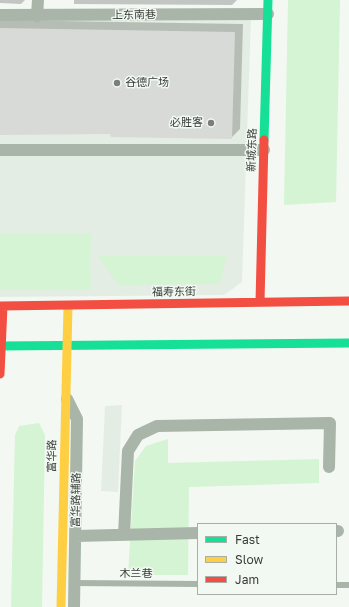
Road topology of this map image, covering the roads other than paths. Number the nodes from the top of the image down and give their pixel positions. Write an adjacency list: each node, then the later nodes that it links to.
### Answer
1 (38, 0): 5 (street)
2 (268, 0): 3 (main road, 新城东路)
3 (268, 14): 5 (street, 上东南巷); 7 (main road, 新城东路)
4 (0, 16): 5 (street, 上东南巷)
5 (37, 16)
6 (0, 150): 7 (street)
7 (264, 150): 9 (main road, 新城东路)
8 (349, 301): 9 (main road, 福寿东街)
9 (260, 302): 11 (main road, 福寿东街)
10 (2, 306): 11 (main road, 福寿东街); 13 (main road)
11 (68, 306): 14 (main road, 富华路)
12 (349, 343): 14 (main road)
13 (1, 346): 14 (main road); 15 (main road)
14 (67, 346): 16 (main road, 富华路)
15 (0, 374)
16 (66, 396): 20 (street, 富华路辅路); 25 (main road, 富华路)
17 (329, 467): 19 (street)
18 (197, 534): 19 (street)
19 (124, 535): 20 (street)
20 (75, 536): 21 (street, 富华路辅路)
21 (74, 584): 22 (lane, 木兰巷); 26 (street, 富华路辅路)
22 (197, 584)
23 (337, 585): 24 (lane)
24 (349, 585)
25 (61, 607)
26 (74, 607)

